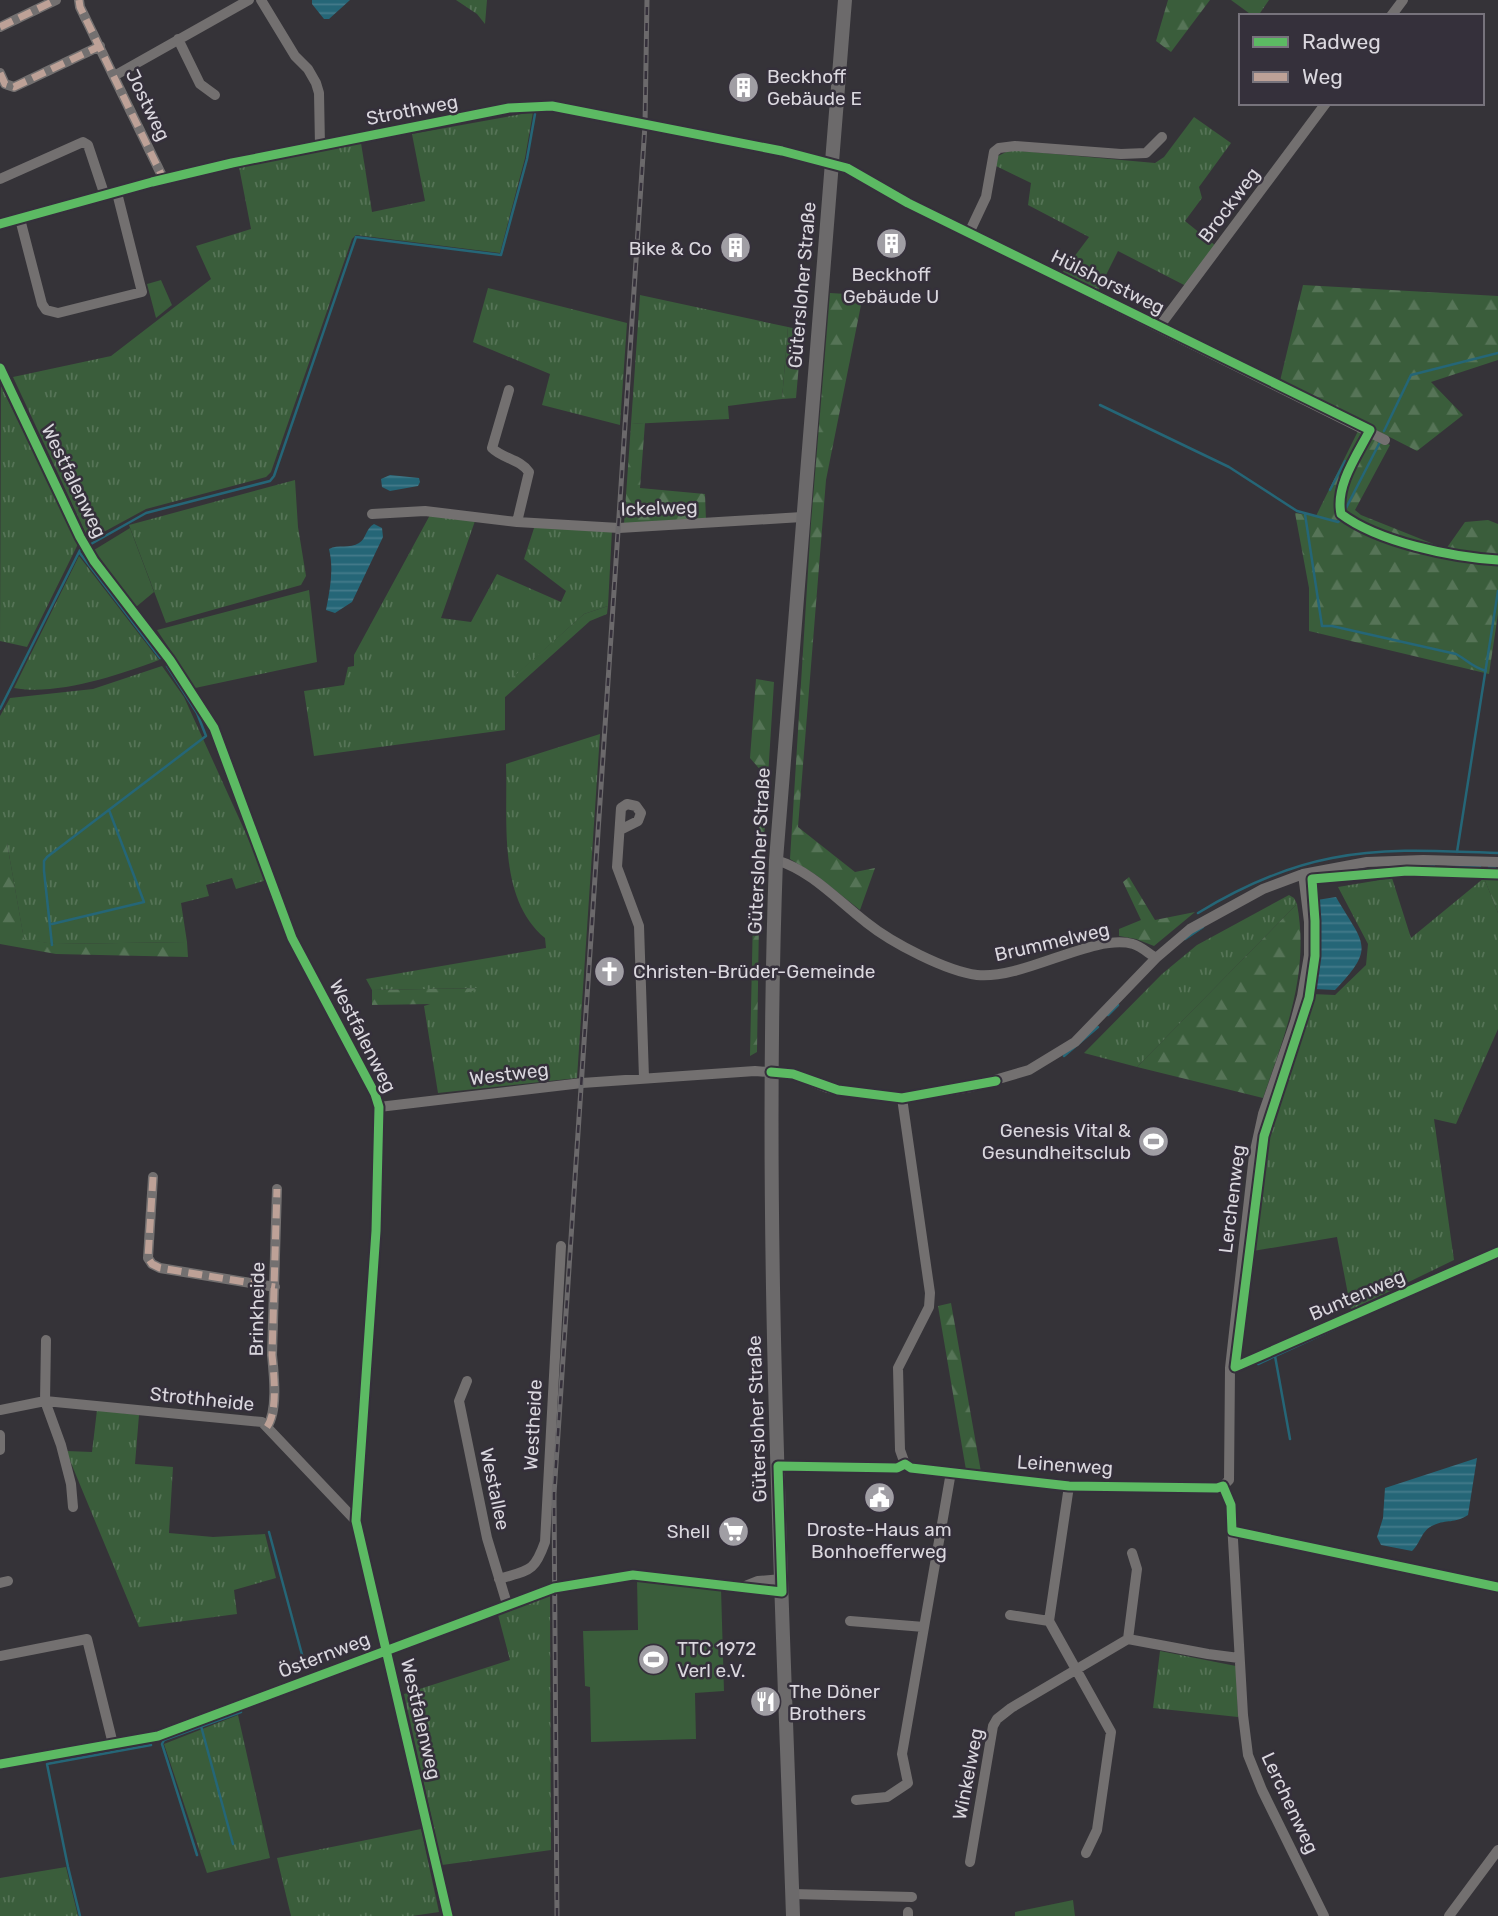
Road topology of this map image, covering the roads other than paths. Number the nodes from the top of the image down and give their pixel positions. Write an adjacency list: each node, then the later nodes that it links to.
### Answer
1 (56, 0): 6 (street)
2 (79, 0): 8 (street, Jostweg)
3 (249, 0): 7 (street)
4 (261, 0): 14 (street)
5 (845, 0): 15 (main road, Gütersloher Straße)
6 (0, 27)
7 (178, 39): 10 (street); 11 (street)
8 (100, 46): 9 (street); 10 (street, Jostweg)
9 (0, 73)
10 (114, 76): 17 (street, Jostweg)
11 (215, 95)
12 (1325, 105): 23 (street, Brockweg)
13 (1162, 137): 22 (street)
14 (320, 146): 15 (street, Strothweg); 17 (street, Strothweg)
15 (831, 164): 22 (street, Hülshorstweg); 28 (main road, Gütersloher Straße)
16 (0, 179): 19 (street)
17 (164, 180): 18 (street, Strothweg)
18 (117, 193): 19 (street, Strothweg); 20 (street)
19 (105, 196): 20 (street, Strothweg)
20 (20, 219): 21 (street, Strothweg)
21 (1, 221)
22 (969, 233): 23 (street, Hülshorstweg)
23 (1159, 327): 26 (street, Hülshorstweg)
24 (0, 368): 38 (street, Westfalenweg)
25 (509, 390): 29 (street)
26 (1385, 439)
27 (372, 513): 29 (street, Ickelweg)
28 (802, 517): 29 (street, Ickelweg); 31 (main road, Gütersloher Straße)
29 (517, 522)
30 (620, 830): 36 (street)
31 (776, 860): 34 (street, Brummelweg); 35 (main road, Gütersloher Straße)
32 (1498, 862): 33 (street)
33 (1303, 874): 34 (street); 45 (street, Lerchenweg)
34 (1156, 958): 37 (street)
35 (771, 1072): 36 (street, Westweg); 37 (street); 60 (main road, Gütersloher Straße)
36 (644, 1078): 38 (street, Westweg)
37 (902, 1098): 52 (street, Leinenweg)
38 (379, 1107): 56 (street, Westfalenweg)
39 (153, 1177): 43 (street)
40 (277, 1189): 43 (street, Brinkheide)
41 (561, 1246): 59 (street, Westheide)
42 (1498, 1252): 45 (street, Buntenweg)
43 (275, 1287): 49 (street, Brinkheide)
44 (46, 1340): 47 (street)
45 (1230, 1367): 54 (street, Lerchenweg)
46 (467, 1381): 59 (street, Westallee)
47 (45, 1401): 48 (street, Strothheide); 49 (street, Strothheide); 55 (street)
48 (0, 1410)
49 (267, 1427): 56 (street, Strothheide)
50 (0, 1435): 51 (street)
51 (0, 1450)
52 (951, 1472): 53 (street, Leinenweg); 66 (street)
53 (1069, 1486): 54 (street, Leinenweg); 64 (street)
54 (1223, 1486): 57 (street, Lerchenweg)
55 (73, 1507)
56 (356, 1521): 68 (street, Westfalenweg)
57 (1232, 1531): 61 (street); 70 (street, Lerchenweg)
58 (1132, 1553): 67 (street)
59 (499, 1579): 62 (street, Westallee)
60 (782, 1586): 62 (street, Östernweg); 78 (main road, Gütersloher Straße)
61 (1498, 1587)
62 (507, 1604): 68 (street, Östernweg)
63 (1010, 1615): 64 (street)
64 (1049, 1620): 71 (street)
65 (850, 1621): 66 (street)
66 (924, 1627): 74 (street)
67 (1128, 1639): 70 (street); 71 (street, Winkelweg)
68 (387, 1650): 72 (street, Östernweg); 80 (street, Westfalenweg)
69 (0, 1656): 72 (street)
70 (1239, 1657): 82 (street, Lerchenweg)
71 (1077, 1670): 76 (street); 77 (street, Winkelweg)
72 (113, 1744): 73 (street, Östernweg)
73 (0, 1764)
74 (856, 1800)
75 (1498, 1850): 83 (street)
76 (1086, 1853)
77 (970, 1862)
78 (792, 1894): 79 (street); 81 (main road, Gütersloher Straße)
79 (912, 1897)
80 (448, 1916)
81 (793, 1916)
82 (1324, 1916)
83 (1449, 1916)

